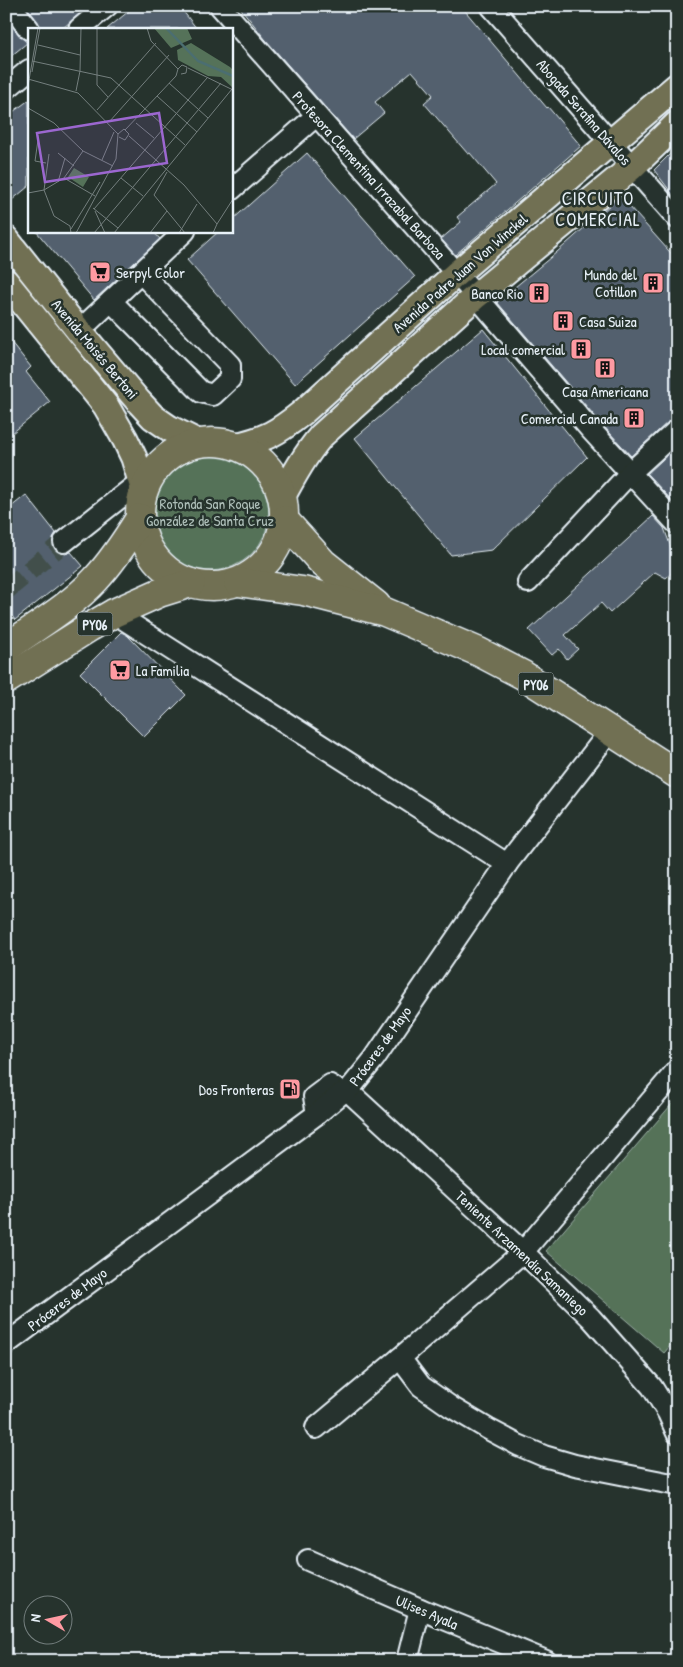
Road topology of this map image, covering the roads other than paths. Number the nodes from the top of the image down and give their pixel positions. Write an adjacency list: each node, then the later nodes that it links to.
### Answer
1 (11, 6): 5 (street)
2 (107, 6): 6 (street)
3 (220, 6): 10 (street, Profesora Clementina Irrazabal Barboza)
4 (491, 6): 12 (street, Abogada Serafina Dávalos)
5 (28, 28)
6 (80, 28)
7 (28, 71): 9 (street)
8 (677, 86): 12 (main road, Avenida Padre Juan Von Winckel)
9 (6, 89)
10 (316, 116): 14 (street); 19 (street, Profesora Clementina Irrazabal Barboza)
11 (677, 124): 13 (main road, Avenida Padre Juan Von Winckel)
12 (611, 143): 13 (street, Abogada Serafina Dávalos); 19 (main road, Avenida Padre Juan Von Winckel)
13 (632, 167): 15 (street, Abogada Serafina Dávalos); 21 (main road, Avenida Padre Juan Von Winckel)
14 (232, 189)
15 (677, 218)
16 (184, 232): 18 (street)
17 (6, 239): 23 (main road, Avenida Moisés Bertoni)
18 (141, 273): 22 (street); 22 (street)
19 (456, 274): 21 (street, Profesora Clementina Irrazabal Barboza); 26 (main road, Avenida Padre Juan Von Winckel)
20 (6, 282): 28 (main road, Avenida Moisés Bertoni)
21 (476, 296): 27 (street, Profesora Clementina Irrazabal Barboza); 29 (main road, Avenida Padre Juan Von Winckel)
22 (111, 301): 23 (street)
23 (80, 331): 25 (main road, Avenida Moisés Bertoni)
24 (677, 430): 27 (street)
25 (199, 443): 26 (highway, PY06); 28 (highway, PY06)
26 (235, 446): 29 (highway, PY06)
27 (630, 473): 31 (street, Profesora Clementina Irrazabal Barboza); 34 (street)
28 (143, 486): 30 (highway, PY06); 32 (street)
29 (283, 509): 33 (highway, PY06); 36 (highway, PY06)
30 (140, 518): 35 (highway, PY06); 38 (highway, PY06)
31 (677, 524)
32 (64, 542)
33 (238, 582): 35 (highway, PY06); 36 (highway, PY06)
34 (528, 582)
35 (191, 583): 37 (highway, PY06)
36 (385, 612): 40 (highway, PY06)
37 (114, 613): 39 (highway, PY06); 42 (street)
38 (6, 648)
39 (7, 678)
40 (610, 731): 41 (highway, PY06); 42 (street, Próceres de Mayo)
41 (677, 774)
42 (507, 864): 44 (street, Próceres de Mayo)
43 (677, 1070): 45 (street)
44 (345, 1092): 45 (street, Teniente Arzamendia Samaniego); 46 (street, Próceres de Mayo)
45 (523, 1252): 47 (street); 48 (street, Teniente Arzamendia Samaniego)
46 (6, 1344)
47 (400, 1358): 49 (street); 51 (street)
48 (672, 1408): 50 (street, Teniente Arzamendia Samaniego)
49 (316, 1428)
50 (677, 1433)
51 (677, 1485)
52 (308, 1560): 53 (street, Ulises Ayala)
53 (420, 1609): 54 (street); 55 (street, Ulises Ayala)
54 (407, 1661)
55 (546, 1661)

